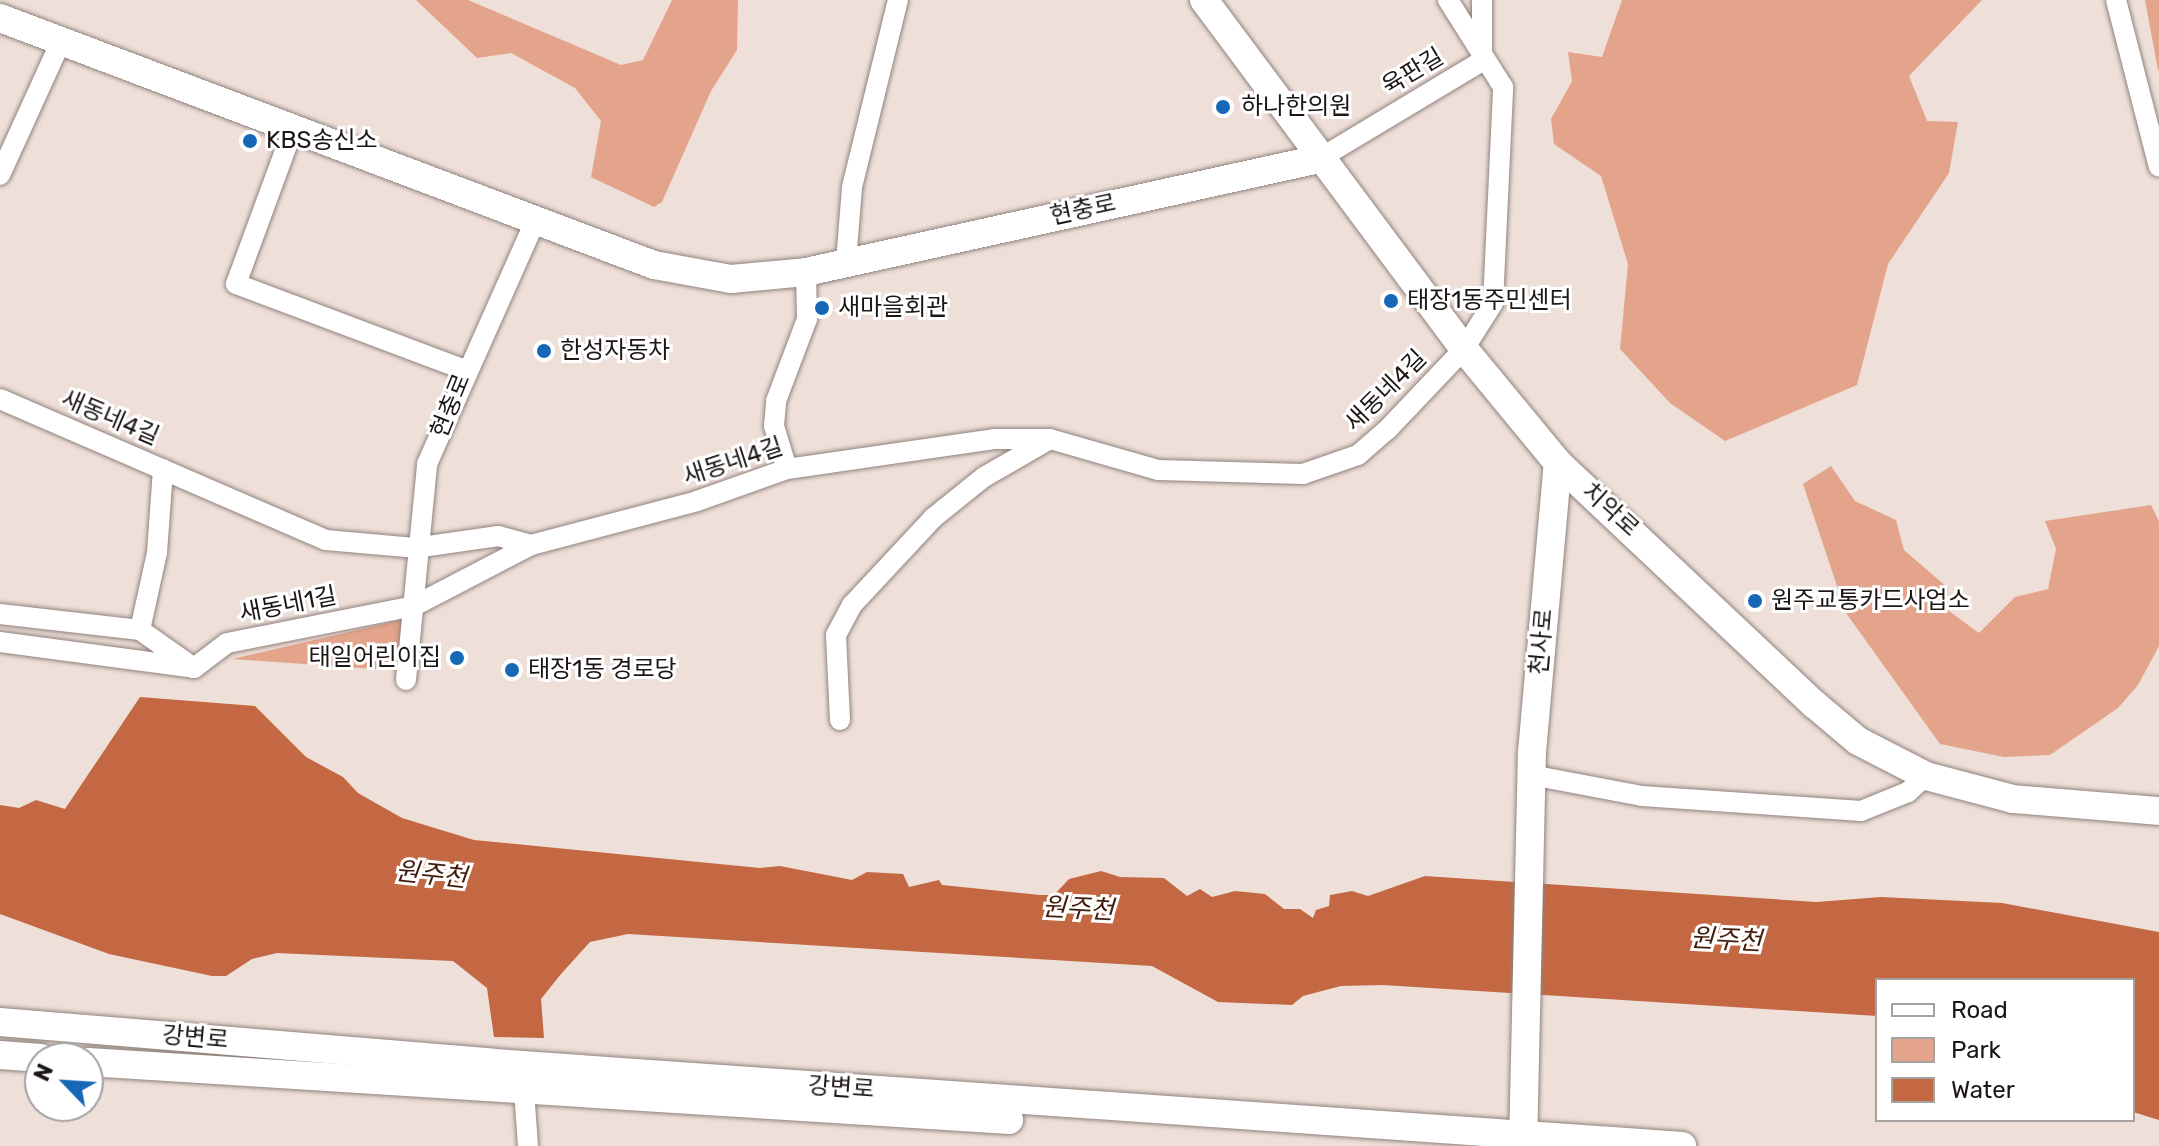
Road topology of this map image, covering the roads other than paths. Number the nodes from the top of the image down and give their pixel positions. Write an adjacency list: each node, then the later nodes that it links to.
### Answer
1 (898, 0): 14 (street)
2 (1204, 0): 10 (street, 치악로)
3 (1448, 0): 8 (street, 새동네4길)
4 (1482, 0): 8 (street, 육판길)
5 (2116, 0): 11 (street)
6 (0, 18): 7 (street, 현충로)
7 (61, 41): 9 (street, 현충로); 12 (street)
8 (1482, 61): 10 (street, 육판길); 16 (street, 새동네4길)
9 (293, 129): 13 (street, 현충로); 17 (street)
10 (1319, 159): 14 (street, 현충로); 16 (street, 치악로)
11 (2159, 167)
12 (0, 175)
13 (536, 219): 15 (street, 현충로); 17 (street, 현충로)
14 (846, 262): 15 (street, 현충로)
15 (806, 272): 22 (street)
16 (1464, 349): 19 (street, 새동네4길); 20 (street, 치악로)
17 (465, 370): 24 (street, 현충로)
18 (0, 399): 21 (street, 새동네4길)
19 (1050, 439): 22 (street, 새동네4길); 31 (street)
20 (1558, 463): 32 (street, 천사로); 33 (street, 치악로)
21 (163, 469): 24 (street, 새동네4길); 27 (street)
22 (787, 469): 23 (street, 새동네4길)
23 (531, 545): 24 (street, 새동네4길); 25 (street, 새동네1길)
24 (415, 548): 25 (street, 현충로)
25 (414, 606): 29 (street, 새동네1길); 30 (street, 현충로)
26 (0, 614): 27 (street)
27 (140, 630): 29 (street)
28 (0, 642): 29 (street)
29 (194, 668)
30 (406, 680)
31 (840, 720)
32 (1531, 775): 33 (street); 40 (street, 천사로)
33 (1926, 776): 34 (street, 치악로)
34 (2159, 811)
35 (0, 1022): 39 (street, 강변로)
36 (0, 1055): 37 (street)
37 (24, 1057)
38 (104, 1063): 39 (street, 강변로)
39 (523, 1078): 40 (street, 강변로); 41 (street); 42 (street, 강변로)
40 (1523, 1132): 43 (street, 강변로)
41 (528, 1146)
42 (1365, 1146)
43 (1682, 1146)

